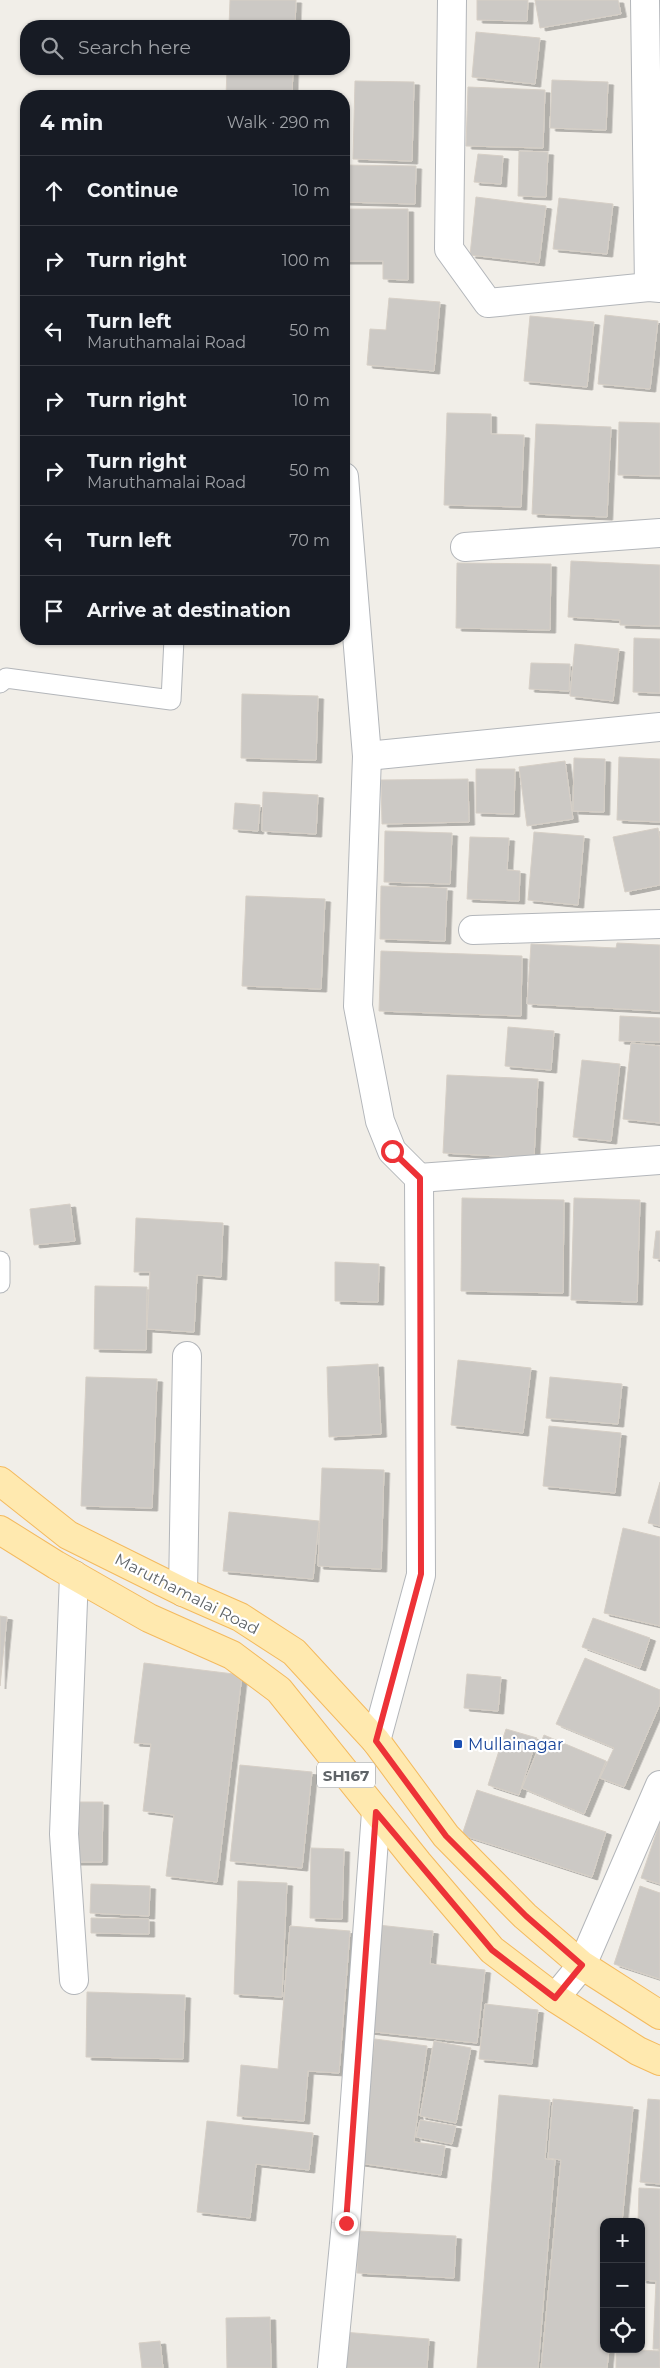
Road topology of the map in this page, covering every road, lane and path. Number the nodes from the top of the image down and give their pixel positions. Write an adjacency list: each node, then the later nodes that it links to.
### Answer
1 (452, 0): 3 (street)
2 (646, 0): 3 (street)
3 (654, 288)
4 (660, 532): 5 (street)
5 (465, 546)
6 (350, 553): 10 (street)
7 (174, 645): 8 (lane)
8 (0, 683)
9 (660, 727): 10 (street)
10 (366, 756): 14 (street)
11 (660, 924): 12 (street)
12 (473, 930)
13 (660, 1160): 14 (street)
14 (420, 1178): 22 (street)
15 (0, 1261): 16 (lane)
16 (0, 1282)
17 (187, 1356): 21 (street)
18 (0, 1480): 21 (main road, Maruthamalai Road / SH167)
19 (0, 1530): 20 (main road, Maruthamalai Road / SH167)
20 (74, 1575): 24 (main road, Maruthamalai Road / SH167); 26 (street)
21 (183, 1592): 22 (main road, Maruthamalai Road / SH167)
22 (376, 1741): 25 (main road, Maruthamalai Road / SH167)
23 (660, 1785): 25 (street)
24 (376, 1812): 27 (main road, Maruthamalai Road / SH167); 30 (street)
25 (582, 1965): 27 (street); 28 (main road, Maruthamalai Road / SH167)
26 (74, 1980)
27 (555, 1998): 29 (main road, Maruthamalai Road / SH167)
28 (660, 2014)
29 (660, 2061)
30 (332, 2368)

